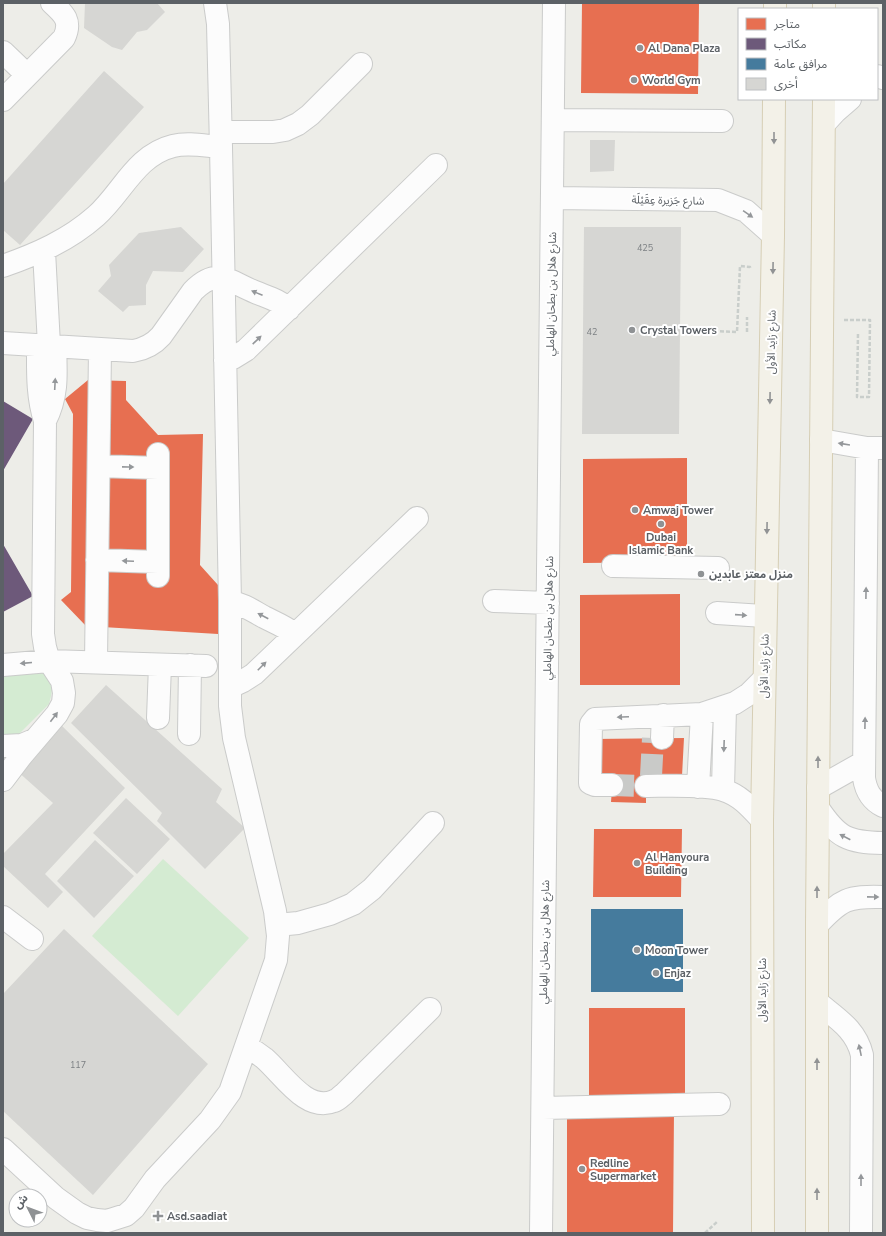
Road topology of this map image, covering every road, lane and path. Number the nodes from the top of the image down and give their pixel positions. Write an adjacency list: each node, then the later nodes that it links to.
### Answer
1 (52, 3): 6 (street)
2 (215, 3): 14 (street)
3 (554, 3): 11 (street, شارع هلال بن بطحان الهاملي)
4 (3, 52): 6 (street)
5 (361, 64): 14 (street)
6 (27, 75): 7 (street)
7 (3, 100)
8 (774, 100): 17 (main road, شارع زايد الأول, one-way to 17)
9 (824, 100): 13 (main road)
10 (849, 100): 13 (street)
11 (552, 120): 12 (street); 16 (street, شارع هلال بن بطحان الهاملي)
12 (722, 121)
13 (824, 124): 24 (main road)
14 (221, 140): 18 (street); 21 (street)
15 (436, 165): 22 (street)
16 (552, 198): 17 (street, شارع جَزيرة عِقَيْلَة, one-way to 17); 41 (street, شارع هلال بن بطحان الهاملي)
17 (774, 235): 43 (main road, شارع زايد الأول, one-way to 43)
18 (44, 251): 19 (street); 29 (street)
19 (3, 266)
20 (749, 274): 25 (path)
21 (224, 278): 22 (street, one-way to 21); 30 (street); 31 (street)
22 (289, 309): 31 (street, one-way to 22)
23 (748, 310): 26 (path)
24 (822, 319): 27 (path); 32 (main road)
25 (714, 331)
26 (747, 332)
27 (858, 333)
28 (3, 343): 29 (street)
29 (47, 345): 30 (street); 45 (street)
30 (100, 349): 34 (street)
31 (225, 360): 40 (street)
32 (821, 440): 33 (street, one-way to 32); 65 (main road, one-way to 32)
33 (875, 448): 59 (street, one-way to 33)
34 (99, 466): 36 (street); 36 (street, one-way to 36)
35 (417, 518): 44 (street)
36 (98, 560): 46 (street)
37 (613, 566): 38 (street)
38 (718, 568)
39 (494, 601): 41 (street)
40 (230, 602): 44 (street, one-way to 40); 50 (street)
41 (548, 603): 79 (street, شارع هلال بن بطحان الهاملي)
42 (717, 613): 43 (street, one-way to 43)
43 (765, 616): 49 (main road, شارع زايد الأول)
44 (295, 634): 50 (street, one-way to 44)
45 (49, 661): 46 (street); 47 (street, one-way to 47); 57 (street, one-way to 45)
46 (96, 662): 48 (street)
47 (3, 665)
48 (160, 665): 54 (street); 55 (street)
49 (764, 680): 51 (street); 67 (main road, شارع زايد الأول)
50 (230, 687): 72 (street)
51 (725, 707): 52 (street); 64 (street, one-way to 64)
52 (702, 714): 53 (street); 63 (street)
53 (658, 716): 56 (street); 62 (street, one-way to 62)
54 (158, 718)
55 (189, 734)
56 (657, 738)
57 (34, 740): 58 (street); 60 (street)
58 (3, 746)
59 (864, 762): 65 (street); 66 (street)
60 (3, 780)
61 (653, 782): 63 (street)
62 (612, 785)
63 (698, 787): 64 (street)
64 (723, 789): 67 (street)
65 (818, 798): 69 (street, one-way to 65); 73 (main road, one-way to 65)
66 (883, 806)
67 (762, 820): 86 (main road, شارع زايد الأول)
68 (433, 824): 72 (street)
69 (883, 843)
70 (883, 897): 73 (street, one-way to 70)
71 (3, 917): 74 (street)
72 (278, 925): 77 (street)
73 (817, 925): 75 (main road)
74 (32, 939)
75 (817, 1002): 87 (main road, one-way to 75); 88 (street, one-way to 75)
76 (430, 1009): 77 (street)
77 (246, 1047): 82 (street)
78 (719, 1104): 79 (street)
79 (543, 1108): 84 (street, شارع هلال بن بطحان الهاملي)
80 (3, 1150): 83 (street)
81 (718, 1221): 85 (path)
82 (128, 1224): 83 (street)
83 (97, 1227)
84 (541, 1233)
85 (705, 1233)
86 (763, 1233)
87 (817, 1233)
88 (861, 1233)

